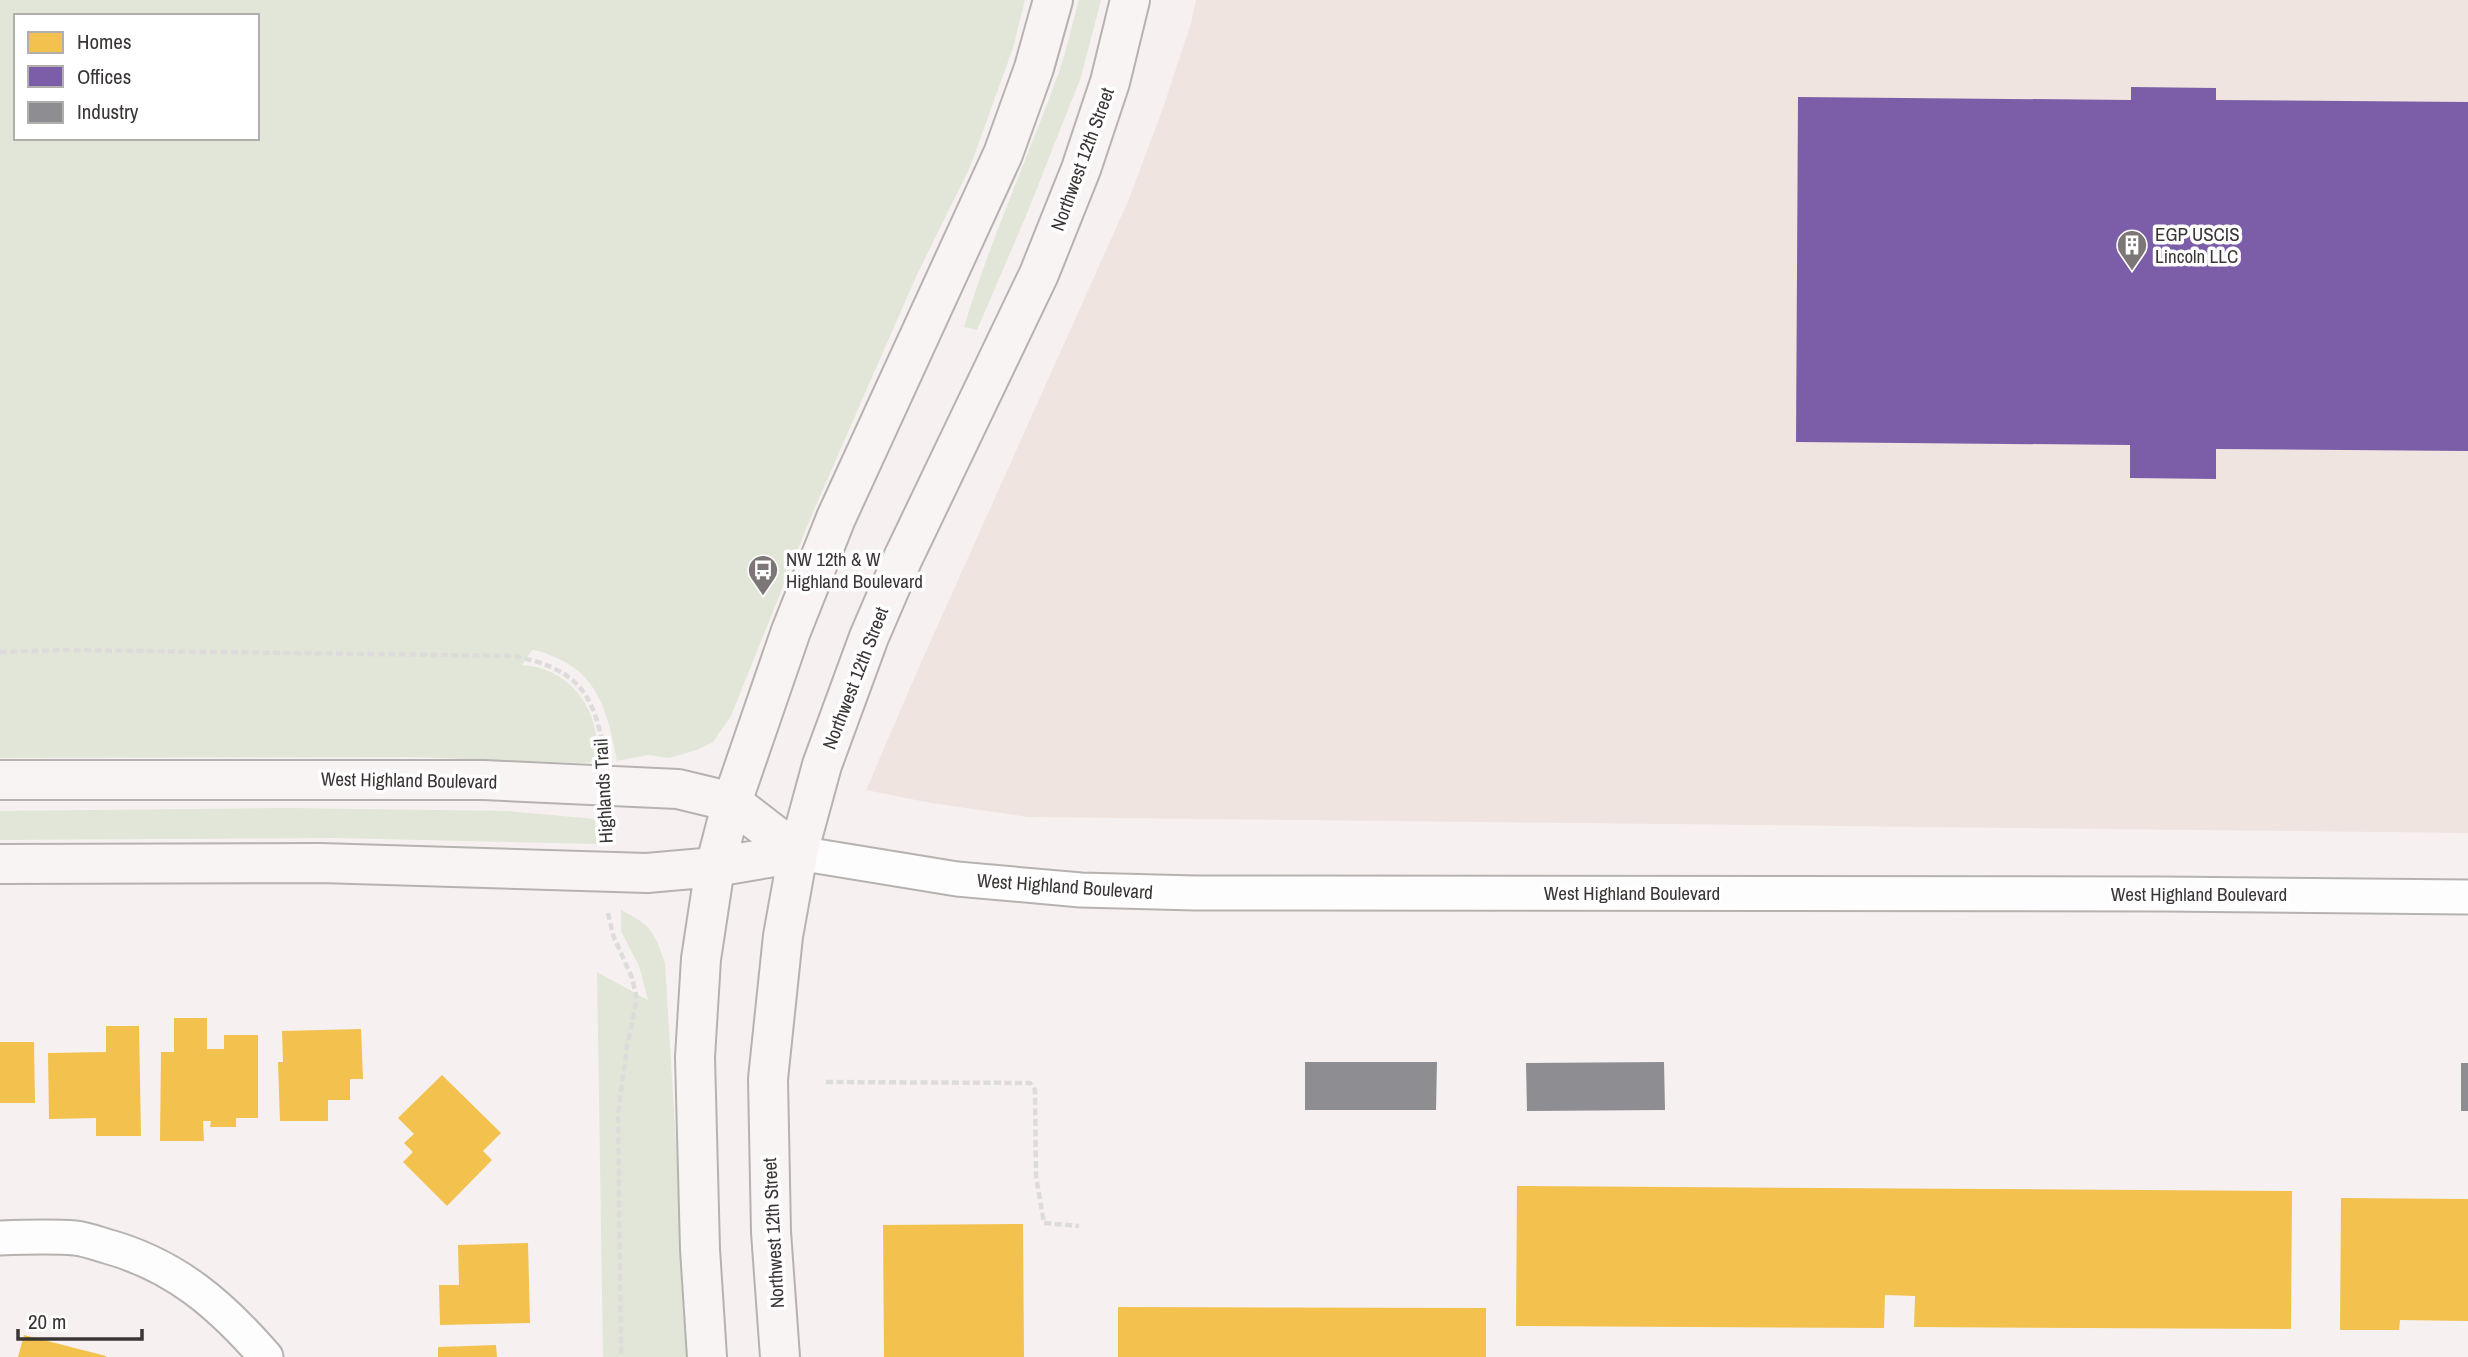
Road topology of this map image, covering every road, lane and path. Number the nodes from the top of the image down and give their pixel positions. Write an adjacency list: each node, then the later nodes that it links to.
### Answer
1 (1052, 0): 6 (main road)
2 (1130, 0): 7 (main road, Northwest 12th Street)
3 (0, 652): 5 (path, Highlands Trail)
4 (0, 780): 5 (main road, West Highland Boulevard)
5 (606, 785): 6 (main road, West Highland Boulevard)
6 (732, 802): 7 (main road, West Highland Boulevard); 9 (main road)
7 (798, 853): 9 (main road, West Highland Boulevard); 11 (street, West Highland Boulevard); 18 (main road, Northwest 12th Street)
8 (0, 864): 10 (main road, West Highland Boulevard)
9 (715, 867): 10 (main road, West Highland Boulevard); 17 (main road)
10 (607, 871): 16 (path, Highlands Trail)
11 (2468, 897)
12 (826, 1082): 13 (path)
13 (1079, 1226)
14 (0, 1238): 15 (street)
15 (266, 1357)
16 (621, 1357)
17 (707, 1357)
18 (780, 1357)

